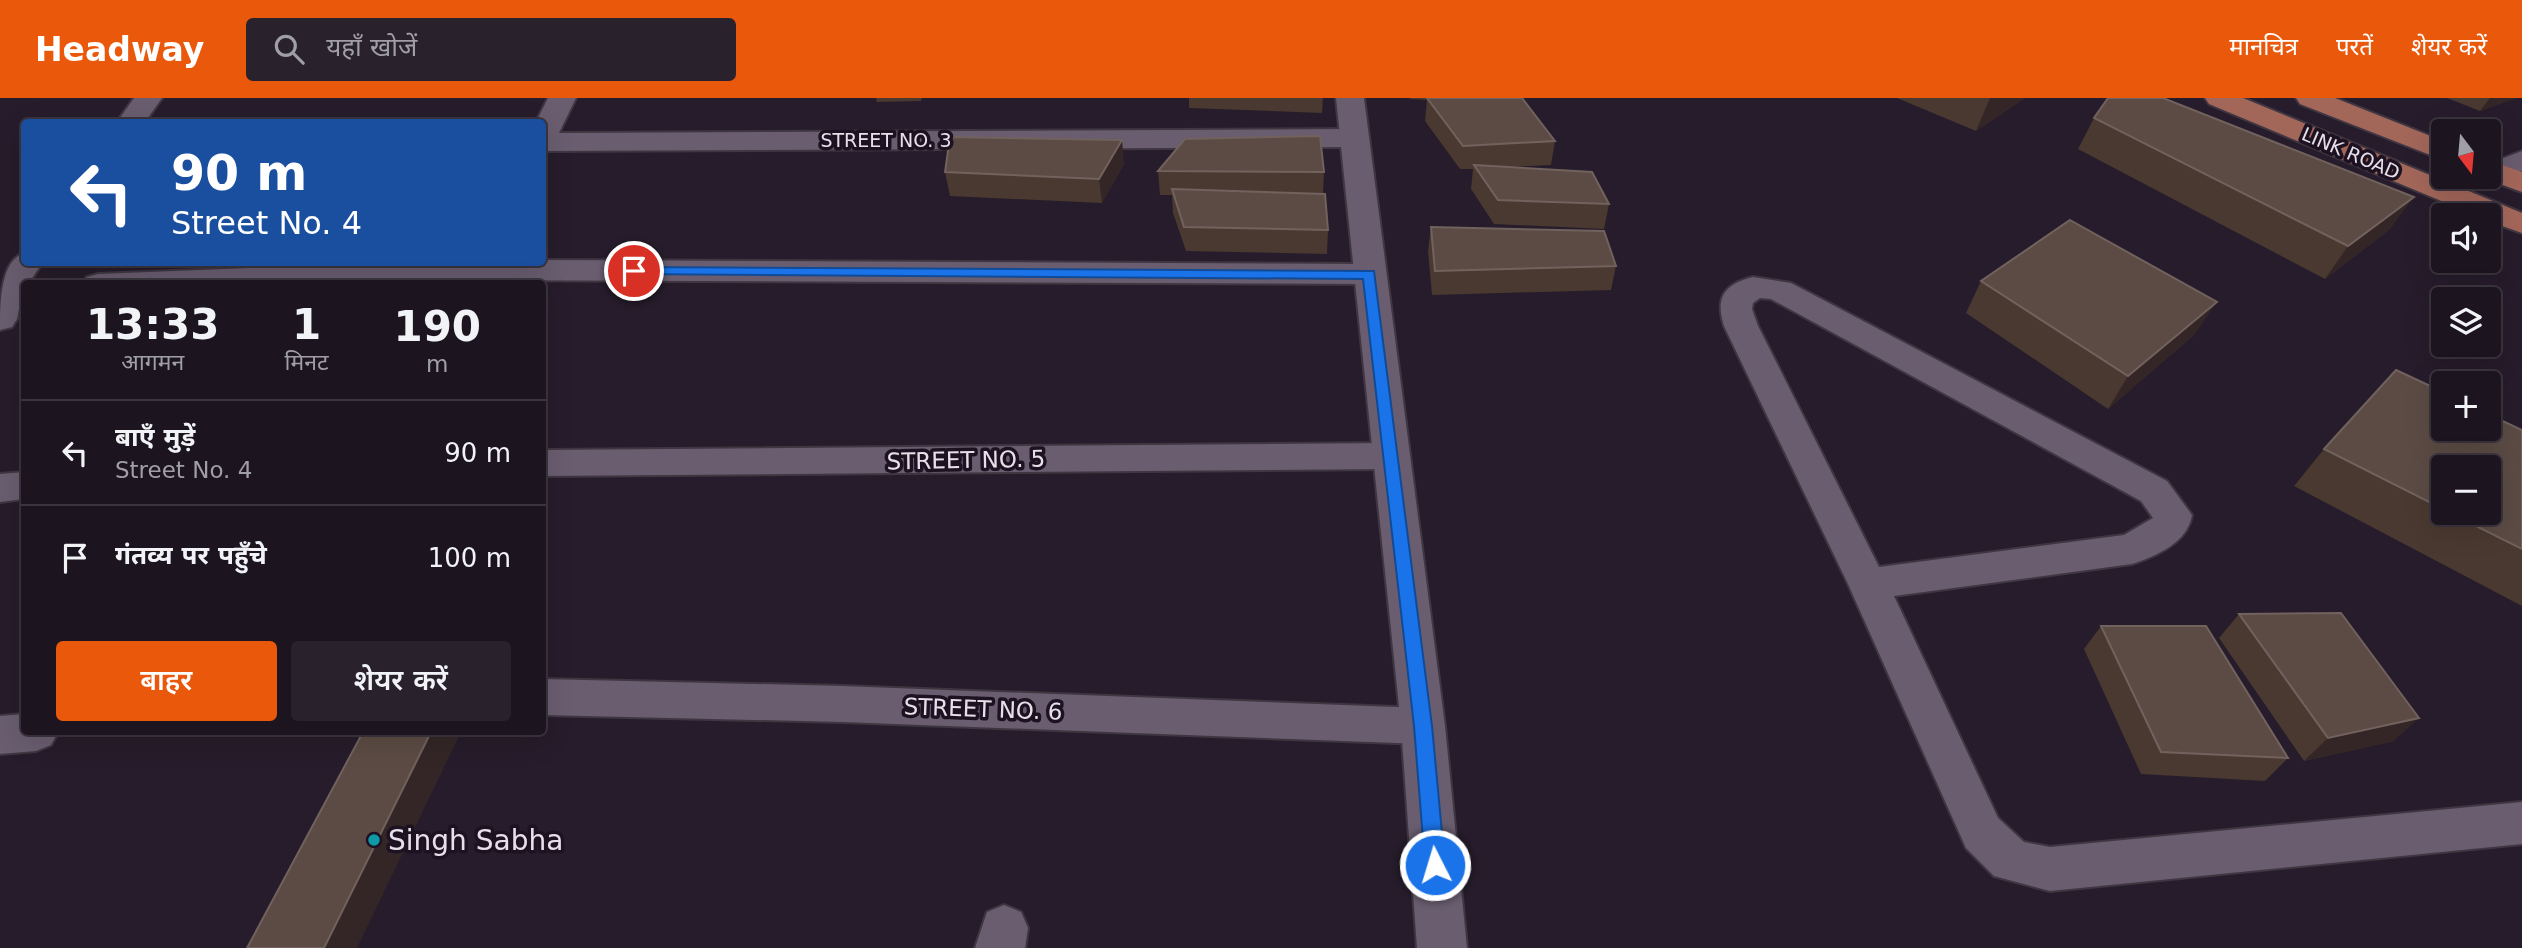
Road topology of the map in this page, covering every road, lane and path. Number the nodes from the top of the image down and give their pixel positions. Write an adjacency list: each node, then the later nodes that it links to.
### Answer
1 (148, 98): 6 (street)
2 (562, 98): 7 (street)
3 (1350, 98): 8 (street)
4 (2218, 98): 15 (main road, LINK ROAD)
5 (2310, 98): 10 (main road, LINK ROAD)
6 (133, 119)
7 (546, 132)
8 (1355, 138): 9 (street, STREET NO. 3); 17 (street)
9 (546, 140)
10 (2431, 146)
11 (2522, 160): 12 (street)
12 (2501, 167)
13 (2501, 175): 14 (main road)
14 (2522, 183)
15 (2522, 224)
16 (459, 272): 17 (street); 19 (street)
17 (1369, 274): 21 (street)
18 (20, 278): 20 (street)
19 (218, 280)
20 (0, 319)
21 (1390, 456): 22 (street, STREET NO. 5); 27 (street)
22 (546, 463)
23 (21, 486): 24 (street)
24 (0, 488)
25 (1868, 584): 25 (street); 30 (street)
26 (546, 697): 27 (street, STREET NO. 6)
27 (1423, 726): 31 (street)
28 (21, 733): 29 (street)
29 (0, 735)
30 (2522, 822)
31 (1442, 948)

